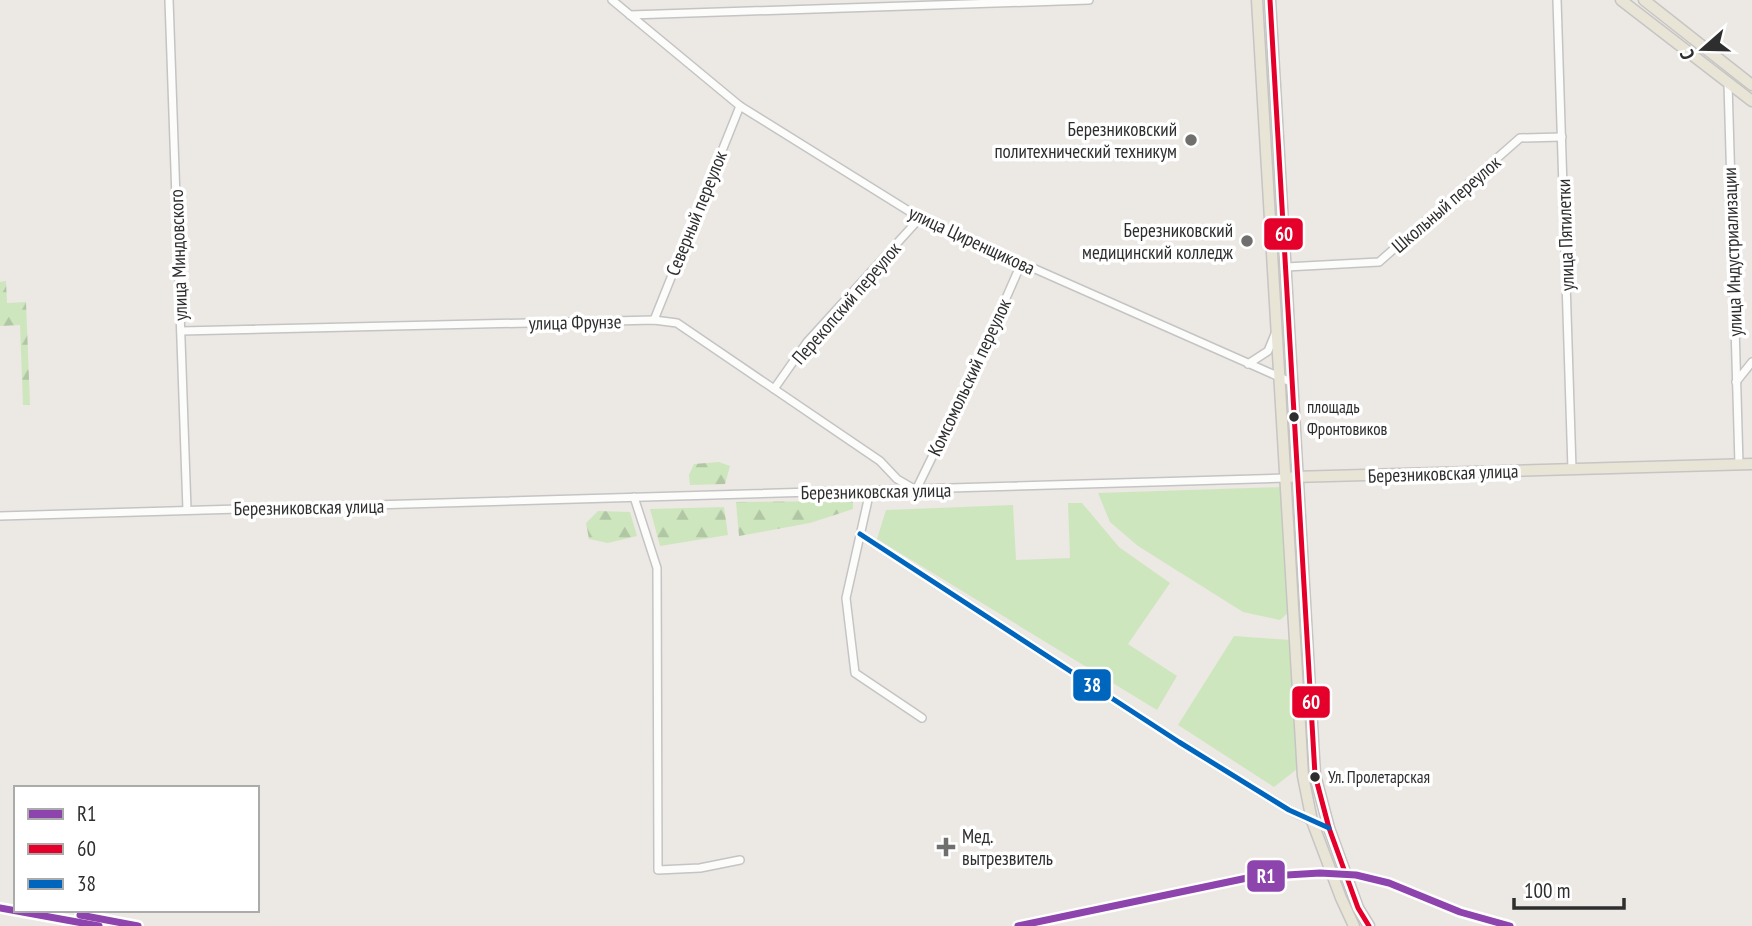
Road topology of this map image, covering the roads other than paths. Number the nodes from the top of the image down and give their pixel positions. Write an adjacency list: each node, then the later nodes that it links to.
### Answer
1 (169, 0): 21 (street, улица Миндовского)
2 (611, 0): 9 (street, улица Циренщикова)
3 (1089, 0): 9 (street)
4 (1257, 0): 20 (main road)
5 (1270, 0): 18 (main road)
6 (1558, 0): 15 (street, улица Пятилетки)
7 (1621, 0): 10 (main road)
8 (1648, 3): 10 (main road); 12 (main road)
9 (629, 15): 14 (street, улица Циренщикова)
10 (1644, 18): 11 (main road)
11 (1728, 83): 13 (main road); 25 (street, улица Индустриализации)
12 (1752, 85)
13 (1752, 101)
14 (740, 106): 16 (street, улица Циренщикова); 19 (street, Северный переулок)
15 (1562, 137): 18 (street, Школьный переулок); 30 (street, улица Пятилетки)
16 (920, 218): 17 (street, улица Циренщикова); 27 (street, Перекопский переулок)
17 (1021, 264): 23 (street, улица Циренщикова); 33 (street, Комсомольский переулок)
18 (1286, 267): 26 (main road)
19 (654, 320): 21 (street, улица Фрунзе); 27 (street, улица Фрунзе)
20 (1276, 330): 23 (street); 24 (main road)
21 (181, 331): 36 (street, улица Миндовского)
22 (1752, 362): 25 (street)
23 (1248, 364): 24 (street, улица Циренщикова)
24 (1279, 377): 26 (street, улица Циренщикова); 32 (main road)
25 (1736, 382): 28 (street, улица Индустриализации)
26 (1293, 383): 31 (main road)
27 (774, 389): 33 (street, улица Фрунзе)
28 (1739, 464): 29 (main road, Березниковская улица); 30 (main road, Березниковская улица)
29 (1752, 464)
30 (1572, 469): 31 (main road, Березниковская улица)
31 (1298, 477): 32 (main road, Березниковская улица); 41 (main road)
32 (1285, 478): 33 (street, Березниковская улица); 40 (main road)
33 (916, 490): 34 (street, Березниковская улица)
34 (870, 491): 35 (street, Березниковская улица); 38 (street)
35 (634, 497): 36 (street, Березниковская улица); 42 (street)
36 (187, 510): 37 (street, Березниковская улица)
37 (0, 516)
38 (860, 534): 39 (street); 40 (street)
39 (922, 718)
40 (1312, 821): 41 (main road); 43 (main road)
41 (1329, 828): 44 (main road)
42 (740, 860)
43 (1354, 926)
44 (1369, 926)

